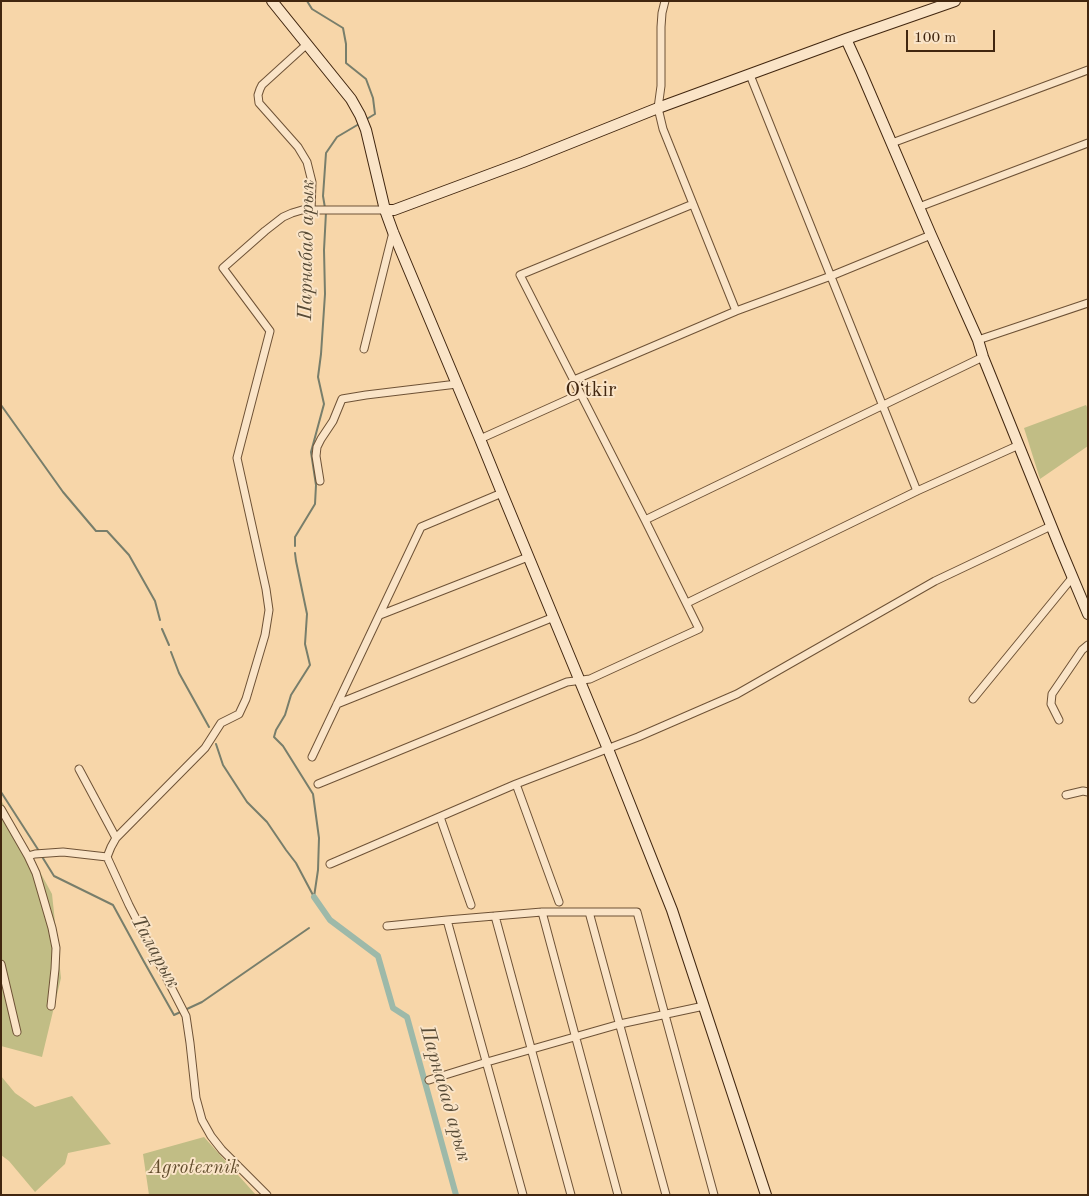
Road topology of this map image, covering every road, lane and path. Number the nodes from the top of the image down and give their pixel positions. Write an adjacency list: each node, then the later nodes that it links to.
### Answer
1 (272, 1): 5 (street)
2 (665, 1): 8 (street)
3 (955, 1): 4 (street)
4 (846, 39): 7 (street); 9 (street)
5 (306, 44): 13 (street); 14 (street)
6 (1088, 70): 9 (street)
7 (750, 74): 8 (street); 17 (street)
8 (658, 108): 11 (street); 13 (street)
9 (892, 143): 12 (street)
10 (1088, 143): 12 (street)
11 (693, 204): 19 (street); 23 (street)
12 (919, 207): 16 (street)
13 (385, 210): 14 (street); 15 (street)
14 (311, 211): 54 (street)
15 (393, 232): 21 (street); 24 (street)
16 (931, 235): 17 (street); 20 (street)
17 (830, 276): 19 (street); 26 (street)
18 (1088, 303): 20 (street)
19 (736, 311): 23 (street)
20 (978, 340): 22 (street)
21 (364, 349)
22 (984, 357): 26 (street); 28 (street)
23 (574, 380): 25 (street)
24 (457, 384): 27 (street); 29 (street)
25 (580, 394): 27 (street); 32 (street)
26 (883, 406): 30 (street); 32 (street)
27 (480, 439): 31 (street)
28 (1019, 445): 30 (street); 33 (street)
29 (320, 481)
30 (918, 491): 36 (street)
31 (502, 493): 34 (street); 38 (street)
32 (645, 520): 36 (street)
33 (1051, 526): 35 (street); 45 (street)
34 (528, 557): 38 (street); 39 (street)
35 (1072, 578): 37 (street); 42 (street)
36 (687, 603): 41 (street)
37 (1088, 614)
38 (380, 615): 43 (street)
39 (554, 617): 41 (street); 43 (street)
40 (1088, 645): 44 (street)
41 (579, 680): 45 (street); 48 (street)
42 (972, 700)
43 (337, 704): 46 (street)
44 (1059, 720)
45 (608, 749): 49 (street); 67 (street)
46 (312, 757)
47 (79, 768): 54 (street)
48 (318, 784)
49 (516, 784): 53 (street); 58 (street)
50 (1088, 792): 51 (street)
51 (1066, 795)
52 (1, 809): 55 (street)
53 (440, 817): 57 (street); 59 (street)
54 (116, 838): 56 (street)
55 (35, 854): 56 (street); 66 (street)
56 (106, 857): 75 (street)
57 (330, 864)
58 (558, 902)
59 (471, 905)
60 (542, 912): 61 (street); 62 (street); 71 (street)
61 (589, 912): 68 (street); 69 (street)
62 (495, 916): 63 (street); 72 (street)
63 (448, 920): 64 (street); 73 (street)
64 (387, 926)
65 (1, 964): 70 (street)
66 (51, 1006)
67 (704, 1006): 68 (street); 81 (street)
68 (665, 1014): 69 (street); 80 (street)
69 (620, 1024): 71 (street); 79 (street)
70 (17, 1032)
71 (576, 1036): 72 (street); 78 (street)
72 (531, 1050): 73 (street); 77 (street)
73 (487, 1062): 74 (street); 76 (street)
74 (429, 1080)
75 (267, 1195)
76 (523, 1195)
77 (571, 1195)
78 (618, 1195)
79 (666, 1195)
80 (714, 1195)
81 (766, 1195)

